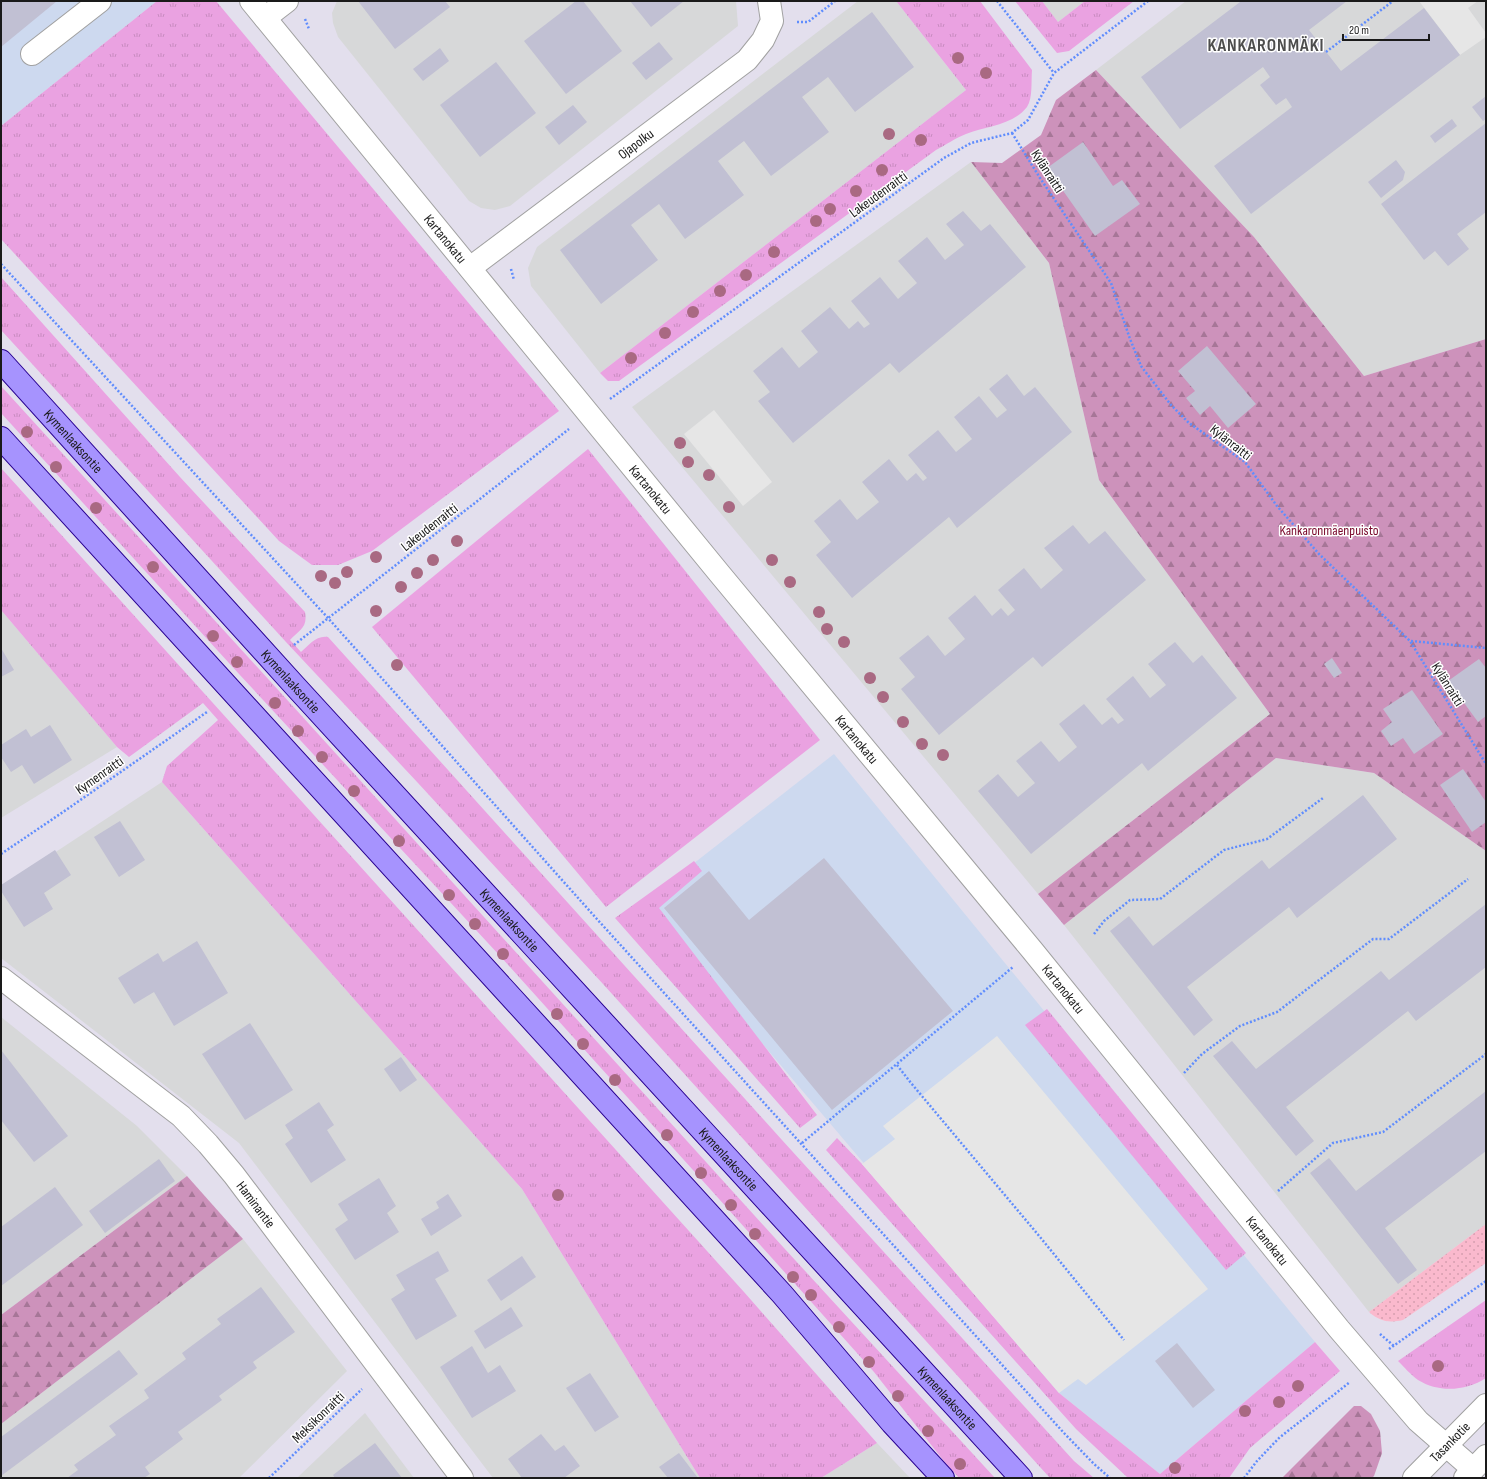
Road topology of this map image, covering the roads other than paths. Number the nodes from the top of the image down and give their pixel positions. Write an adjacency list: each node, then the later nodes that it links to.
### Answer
1 (100, 1): 6 (street)
2 (251, 1): 5 (street, Kartanokatu)
3 (287, 1): 5 (street)
4 (770, 11): 7 (street, Ojapolku)
5 (265, 18): 7 (street, Kartanokatu)
6 (32, 54)
7 (470, 268): 12 (street, Kartanokatu)
8 (1, 361): 16 (main road, Kymenlaaksontie)
9 (1, 438): 15 (main road)
10 (1, 978): 14 (street, Haminantie)
11 (1486, 1405): 12 (street, Tasankotie)
12 (1446, 1446): 13 (street, Kartanokatu); 17 (street, Tasankotie)
13 (1475, 1468)
14 (462, 1478)
15 (943, 1478)
16 (1021, 1478)
17 (1414, 1478)

